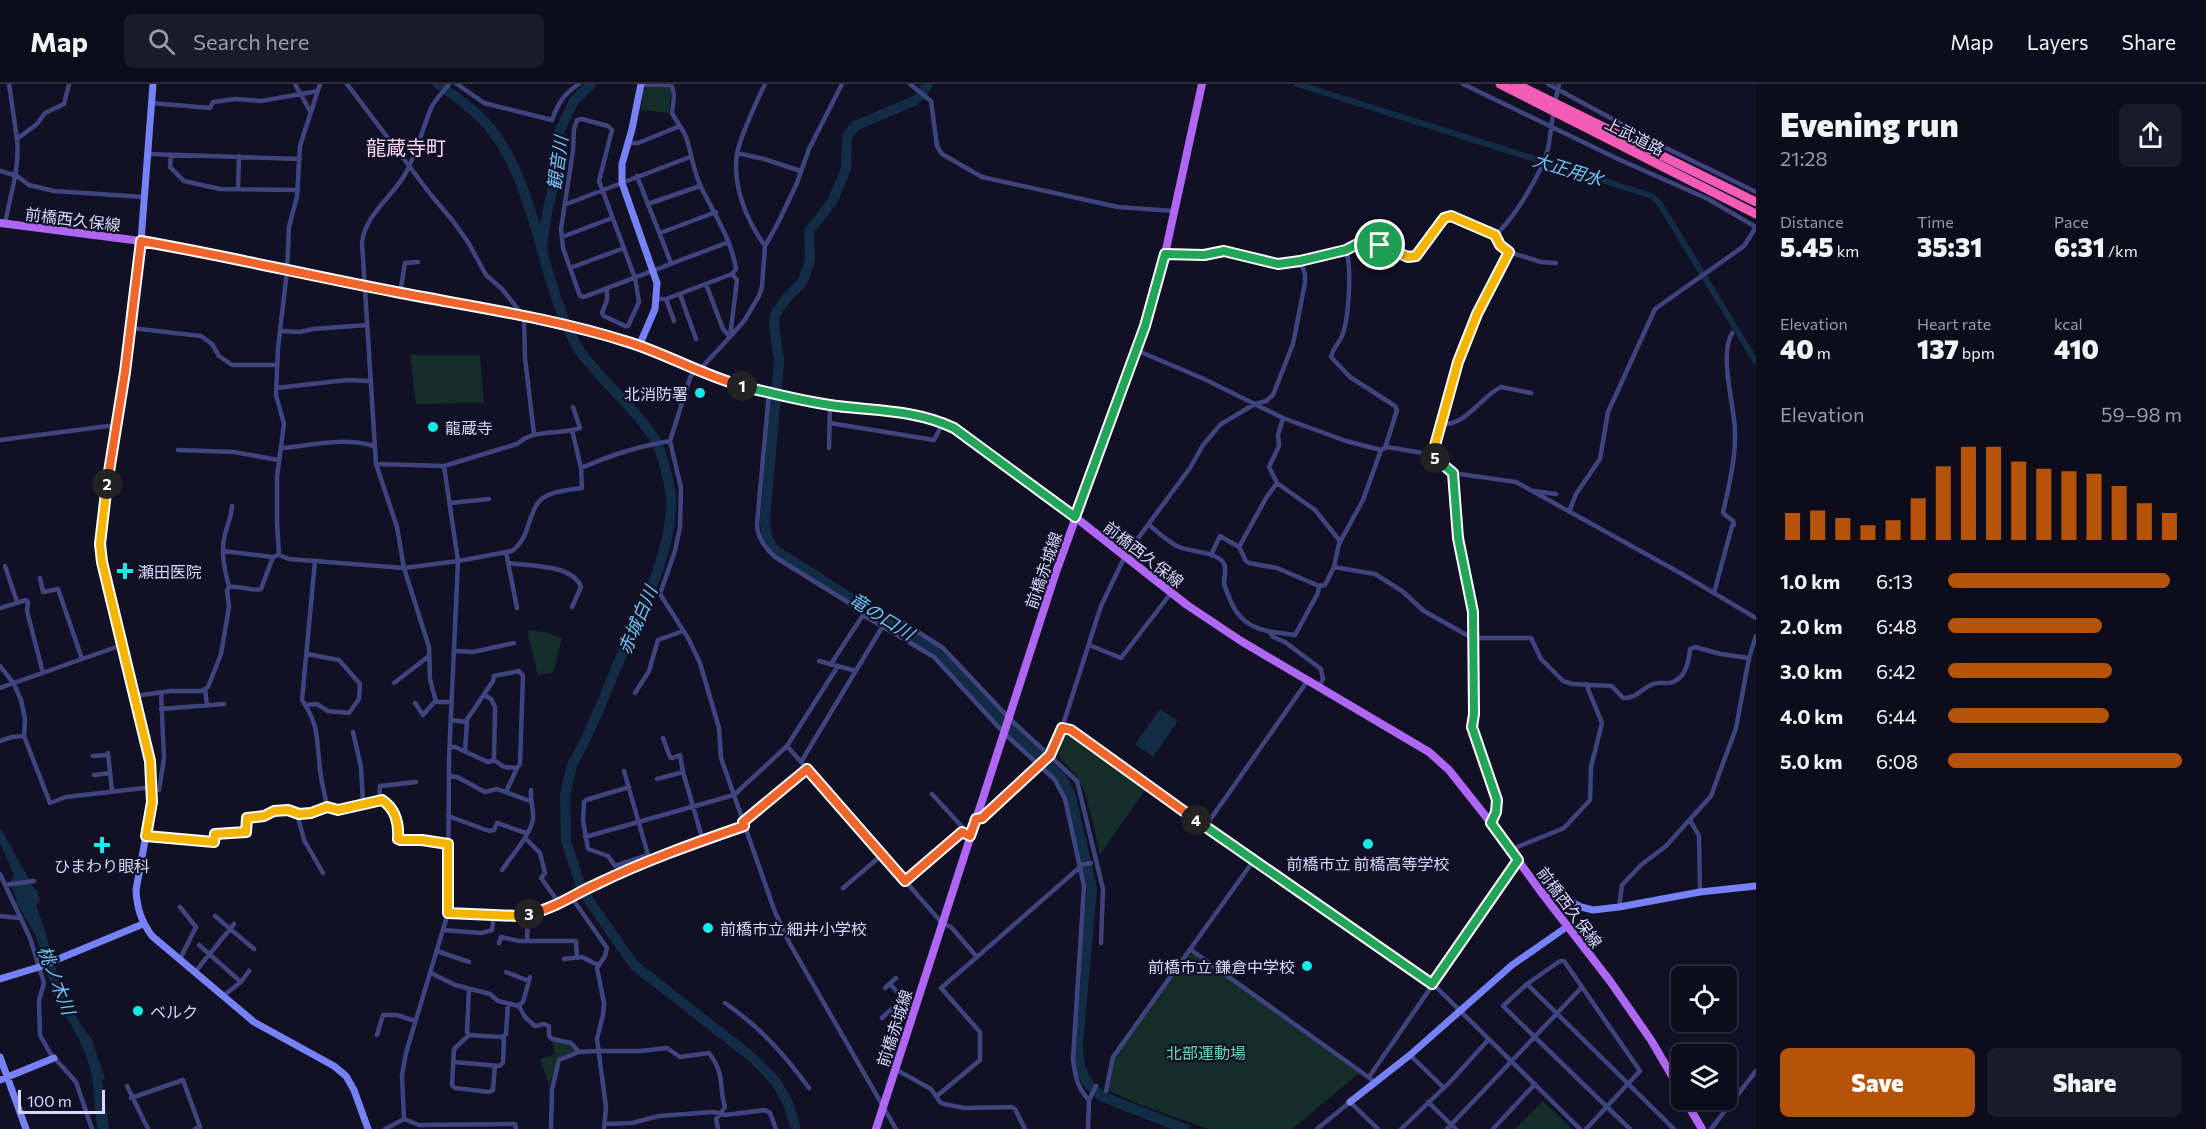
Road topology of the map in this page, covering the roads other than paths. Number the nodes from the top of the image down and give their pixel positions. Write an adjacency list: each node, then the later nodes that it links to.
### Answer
1 (9, 84): 27 (street)
2 (69, 84): 27 (street)
3 (153, 84): 22 (main road)
4 (295, 84): 20 (street)
5 (320, 84): 19 (street)
6 (347, 84): 35 (street)
7 (457, 84): 8 (street)
8 (579, 84)
9 (765, 84): 29 (street)
10 (842, 84): 37 (street)
11 (910, 84): 50 (street)
12 (1202, 84): 50 (main road, 前橋赤城線)
13 (1463, 84): 26 (street)
14 (1548, 84): 18 (street)
15 (448, 85): 35 (street)
16 (641, 85): 25 (street); 28 (main road)
17 (1506, 85): 47 (highway, 上武道路); 52 (highway, 上武道路)
18 (1558, 87): 21 (street); 45 (street)
19 (318, 90): 20 (street); 23 (street)
20 (301, 95): 22 (street); 23 (street)
21 (1556, 98)
22 (152, 103): 30 (main road)
23 (310, 111): 34 (street)
24 (1553, 116): 26 (street)
25 (680, 126): 28 (street); 33 (street)
26 (1551, 127): 55 (street); 57 (street)
27 (17, 139): 38 (street)
28 (628, 143): 40 (main road)
29 (737, 153): 37 (street); 61 (street)
30 (148, 154): 31 (street); 46 (main road)
31 (171, 155): 32 (street); 42 (street)
32 (239, 156): 34 (street); 42 (street)
33 (690, 157): 39 (street); 41 (street)
34 (300, 159): 43 (street)
35 (409, 165): 76 (street); 82 (street)
36 (0, 171): 38 (street)
37 (801, 171): 61 (street)
38 (16, 176): 46 (street); 54 (street)
39 (637, 176): 40 (street); 48 (street)
40 (622, 183): 44 (street); 71 (main road)
41 (700, 186): 48 (street); 51 (street)
42 (238, 189): 43 (street)
43 (298, 189): 72 (street)
44 (601, 190): 49 (street); 49 (street); 53 (street)
45 (1756, 192)
46 (144, 197): 59 (main road)
47 (1756, 202)
48 (648, 204): 56 (street)
49 (564, 205): 58 (street)
50 (1174, 211): 65 (main road, 前橋赤城線)
51 (716, 212): 56 (street); 60 (street)
52 (1756, 214)
53 (612, 218): 58 (street); 62 (street)
54 (2, 223): 59 (main road, 前橋西久保線)
55 (1756, 227): 127 (street)
56 (660, 234): 68 (street)
57 (1495, 235): 63 (street); 64 (street)
58 (562, 237): 70 (street)
59 (141, 241): 72 (main road, 前橋西久保線); 85 (main road)
60 (729, 242): 68 (street); 73 (street)
61 (765, 246): 88 (street)
62 (624, 248): 70 (street); 74 (street)
63 (1346, 250): 66 (street); 113 (street)
64 (1509, 252): 69 (street); 104 (street)
65 (1165, 254): 66 (street); 91 (main road, 前橋赤城線)
66 (1300, 261): 98 (street)
67 (418, 262): 78 (street)
68 (671, 263): 71 (street)
69 (1556, 263)
70 (570, 268): 77 (street)
71 (653, 270): 74 (street); 80 (main road)
72 (287, 271): 76 (main road, 前橋西久保線); 86 (street)
73 (732, 274): 75 (street); 88 (street)
74 (635, 278): 77 (street); 77 (street)
75 (706, 284): 79 (street); 88 (street)
76 (365, 286): 78 (main road, 前橋西久保線); 84 (street)
77 (607, 289)
78 (400, 293): 82 (main road, 前橋西久保線)
79 (680, 294): 81 (street); 89 (street)
80 (657, 299): 81 (street); 90 (main road)
81 (666, 299): 83 (street)
82 (524, 317): 90 (main road, 前橋西久保線); 107 (street)
83 (674, 321)
84 (367, 325): 86 (street); 94 (street)
85 (131, 328): 92 (street); 105 (main road)
86 (280, 332): 92 (street)
87 (1732, 333): 147 (street)
88 (730, 338): 93 (street)
89 (696, 339)
90 (639, 346): 93 (main road, 前橋西久保線)
91 (1136, 350): 98 (street); 128 (main road, 前橋赤城線)
92 (277, 365): 95 (street)
93 (695, 370): 96 (main road, 前橋西久保線); 109 (street)
94 (371, 381): 95 (street); 110 (street)
95 (276, 388): 111 (street)
96 (770, 393): 99 (main road, 前橋西久保線); 152 (street)
97 (1531, 393): 104 (street)
98 (1255, 404): 101 (street); 129 (street)
99 (830, 405): 102 (street); 103 (main road, 前橋西久保線)
100 (573, 407): 106 (street)
101 (1283, 418): 113 (street); 121 (street)
102 (830, 423): 103 (street); 112 (street)
103 (943, 423): 128 (main road, 前橋西久保線)
104 (1441, 424): 115 (street)
105 (117, 428): 108 (street); 160 (main road)
106 (572, 430): 107 (street); 119 (street)
107 (534, 434): 118 (street)
108 (0, 440)
109 (669, 441): 119 (street); 155 (street)
110 (374, 446): 111 (street); 117 (street)
111 (282, 448): 116 (street)
112 (829, 448)
113 (1382, 449): 115 (street); 130 (street)
114 (178, 450): 116 (street)
115 (1429, 454): 120 (street)
116 (278, 460): 135 (street)
117 (376, 464): 118 (street); 142 (street)
118 (444, 466): 125 (street)
119 (581, 468): 133 (street)
120 (1453, 473): 122 (street); 158 (street)
121 (1277, 483): 130 (street); 131 (street)
122 (1531, 491): 123 (street); 127 (street)
123 (1556, 494)
124 (489, 499): 125 (street)
125 (450, 503): 138 (street)
126 (232, 506): 132 (street)
127 (1569, 512): 147 (street)
128 (1075, 517): 136 (main road, 前橋西久保線); 191 (main road, 前橋赤城線)
129 (1149, 525): 134 (street); 136 (street)
130 (1340, 541): 141 (street)
131 (1239, 547): 134 (street); 144 (street)
132 (223, 551): 135 (street); 145 (street)
133 (506, 552): 138 (street); 139 (street)
134 (1211, 555): 156 (street)
135 (276, 556): 137 (street); 145 (street)
136 (1125, 556): 146 (main road, 前橋西久保線); 161 (street)
137 (315, 561): 142 (street); 163 (street)
138 (458, 561): 142 (street); 162 (street)
139 (508, 563): 149 (street); 151 (street)
140 (4, 566): 148 (street)
141 (1334, 567): 144 (street); 158 (street)
142 (404, 568): 164 (street)
143 (40, 578): 166 (street)
144 (1319, 586): 156 (street)
145 (229, 587): 179 (street)
146 (1171, 593): 161 (street); 173 (main road, 前橋西久保線)
147 (1714, 593): 153 (street)
148 (17, 602): 150 (street); 172 (street)
149 (572, 607)
150 (0, 608)
151 (517, 608)
152 (863, 615): 154 (street); 168 (street)
153 (1756, 618)
154 (884, 625): 171 (street); 191 (street); 196 (street)
155 (683, 631): 181 (street); 223 (street)
156 (1269, 631): 177 (street)
157 (1756, 636): 165 (street)
158 (1472, 638): 176 (street); 234 (street)
159 (514, 643): 162 (street)
160 (122, 645): 166 (street); 183 (main road)
161 (1089, 645): 194 (street)
162 (455, 651): 185 (street)
163 (308, 654): 189 (street); 189 (street)
164 (429, 656): 174 (street); 184 (street)
165 (1749, 658): 176 (street); 232 (street)
166 (82, 659): 172 (street)
167 (819, 661): 168 (street)
168 (831, 664): 170 (street)
169 (0, 666): 175 (street)
170 (838, 666): 171 (street); 200 (street)
171 (856, 671): 206 (street)
172 (43, 673): 175 (street)
173 (1308, 680): 177 (main road, 前橋西久保線); 236 (street)
174 (394, 683)
175 (14, 684): 178 (street); 197 (street)
176 (1586, 684): 243 (street)
177 (1319, 686): 234 (main road, 前橋西久保線)
178 (0, 688)
179 (205, 689): 180 (street); 188 (street)
180 (160, 692): 183 (street); 190 (street)
181 (635, 693)
182 (484, 695): 193 (street); 205 (street); 208 (street)
183 (134, 696): 218 (main road)
184 (436, 700): 185 (street); 186 (street)
185 (452, 702): 192 (street)
186 (415, 703)
187 (224, 704): 188 (street)
188 (207, 705): 190 (street)
189 (306, 705): 228 (street)
190 (161, 709): 218 (street)
191 (1008, 719): 196 (main road, 前橋赤城線); 203 (street)
192 (451, 720): 193 (street); 201 (street)
193 (466, 721): 202 (street)
194 (1062, 728): 203 (street); 236 (street)
195 (353, 732): 226 (street)
196 (1004, 732): 207 (street); 231 (main road, 前橋赤城線)
197 (24, 736): 199 (street); 220 (street)
198 (663, 738): 211 (street)
199 (0, 741)
200 (787, 746): 206 (street); 223 (street)
201 (450, 747): 202 (street); 214 (street)
202 (465, 751): 205 (street)
203 (1050, 755): 207 (street); 279 (street)
204 (93, 756): 212 (street)
205 (494, 760): 208 (street)
206 (801, 762): 209 (street)
207 (1040, 765): 231 (street); 250 (street)
208 (518, 768): 221 (street)
209 (807, 769): 235 (street); 245 (street)
210 (624, 771): 217 (street)
211 (683, 772): 215 (street); 227 (street)
212 (110, 773): 213 (street); 220 (street)
213 (94, 775)
214 (449, 776): 221 (street); 230 (street)
215 (657, 779)
216 (416, 782): 224 (street)
217 (629, 787): 233 (street); 240 (street)
218 (152, 788): 220 (street); 239 (main road)
219 (531, 790): 225 (street)
220 (112, 791)
221 (506, 792): 225 (street)
222 (932, 794): 237 (street)
223 (734, 795): 227 (street); 235 (street)
224 (379, 801): 226 (street); 242 (street)
225 (530, 801): 238 (street)
226 (363, 803): 228 (street)
227 (693, 806): 233 (street); 241 (street)
228 (327, 807): 229 (street)
229 (297, 813): 239 (street); 252 (street)
230 (448, 816): 238 (street); 242 (street)
231 (976, 819): 237 (main road, 前橋赤城線)
232 (1690, 820): 260 (street); 264 (street)
233 (639, 822): 240 (street); 244 (street)
234 (1491, 823): 243 (main road, 前橋西久保線)
235 (744, 824): 241 (street); 343 (street)
236 (1206, 827): 246 (street)
237 (966, 834): 255 (street); 271 (main road, 前橋赤城線)
238 (526, 835): 251 (street); 262 (street)
239 (146, 836): 272 (main road)
240 (585, 837): 244 (street)
241 (704, 840): 248 (street)
242 (448, 844): 265 (street)
243 (1510, 850): 247 (main road, 前橋西久保線)
244 (648, 855): 248 (street)
245 (882, 855): 255 (street); 258 (street)
246 (1254, 860): 282 (street); 299 (street)
247 (1518, 860): 259 (main road, 前橋西久保線); 299 (street)
248 (650, 862): 261 (street)
249 (1091, 863): 250 (street)
250 (1080, 866): 285 (street); 340 (street)
251 (502, 870)
252 (323, 873)
253 (0, 874): 256 (street)
254 (33, 881): 256 (street)
255 (905, 881): 271 (street)
256 (6, 885): 270 (street)
257 (1756, 886): 260 (main road)
258 (843, 888)
259 (1541, 892): 264 (main road); 274 (main road, 前橋西久保線)
260 (1700, 892): 264 (main road)
261 (573, 897): 262 (street); 290 (street)
262 (559, 903): 266 (street)
263 (180, 907): 287 (street)
264 (1619, 907)
265 (448, 913): 267 (street); 276 (street)
266 (528, 914): 267 (street); 277 (street)
267 (494, 915): 276 (street)
268 (0, 916): 270 (street)
269 (215, 916): 275 (street)
270 (20, 918): 291 (street)
271 (942, 923): 285 (street); 308 (main road, 前橋赤城線)
272 (143, 924): 287 (main road); 291 (main road)
273 (234, 924): 275 (street)
274 (1568, 926): 309 (main road); 328 (main road, 前橋西久保線)
275 (230, 929): 281 (street); 284 (street)
276 (443, 930): 283 (street)
277 (527, 940): 278 (street); 286 (street)
278 (499, 943)
279 (1101, 943)
280 (199, 945): 284 (street)
281 (254, 949)
282 (1190, 949): 330 (street); 337 (street)
283 (437, 951): 289 (street); 295 (street)
284 (210, 954): 293 (street); 298 (street)
285 (977, 957): 338 (street)
286 (577, 958): 288 (street); 290 (street)
287 (180, 959): 293 (main road)
288 (564, 959)
289 (469, 962)
290 (598, 965): 318 (street)
291 (40, 966): 297 (main road); 322 (street)
292 (249, 971): 298 (street)
293 (195, 972): 303 (main road)
294 (506, 972): 307 (street)
295 (430, 973): 302 (street); 312 (street)
296 (896, 978): 304 (street)
297 (0, 979)
298 (241, 982): 303 (street)
299 (1432, 984): 309 (street); 330 (street)
300 (1527, 984): 301 (street); 310 (street); 316 (street)
301 (1581, 987): 310 (street); 331 (street)
302 (469, 989): 306 (street); 314 (street)
303 (223, 996): 355 (main road)
304 (903, 999): 308 (street); 311 (street)
305 (725, 1003): 335 (street)
306 (508, 1004): 307 (street); 315 (street)
307 (518, 1006): 319 (street)
308 (915, 1007): 326 (main road, 前橋赤城線)
309 (1460, 1010): 317 (street); 320 (main road)
310 (1557, 1013): 316 (street); 331 (street)
311 (882, 1018)
312 (415, 1021): 313 (street); 347 (street)
313 (377, 1035)
314 (469, 1035): 315 (street); 324 (street)
315 (504, 1036): 325 (street)
316 (1534, 1036): 323 (street); 344 (street)
317 (1489, 1039): 323 (street); 336 (street)
318 (597, 1051): 319 (street); 346 (street); 349 (street)
319 (579, 1052): 358 (street)
320 (1410, 1055): 330 (main road); 336 (street)
321 (0, 1057): 329 (main road)
322 (54, 1058): 329 (main road); 352 (street)
323 (1511, 1061): 332 (street); 351 (street)
324 (454, 1062): 325 (street); 325 (street)
325 (495, 1066)
326 (895, 1069): 338 (street); 343 (main road, 前橋赤城線)
327 (1756, 1071): 375 (street)
328 (1671, 1075)
329 (4, 1078): 350 (main road)
330 (1372, 1080): 341 (main road)
331 (1628, 1083): 344 (street); 373 (street)
332 (1535, 1084): 348 (street); 370 (street)
333 (127, 1086): 339 (street)
334 (1096, 1087): 340 (street)
335 (809, 1088)
336 (1444, 1088): 342 (street)
337 (1106, 1090)
338 (937, 1096): 363 (street)
339 (131, 1098): 353 (street); 354 (street)
340 (1090, 1099): 364 (street)
341 (1350, 1102): 365 (street); 366 (street)
342 (1428, 1102): 351 (street); 367 (street)
343 (883, 1107): 361 (main road, 前橋赤城線); 362 (street)
344 (1607, 1107): 371 (street); 372 (street)
345 (1691, 1110): 374 (main road)
346 (720, 1113): 349 (street); 359 (street); 360 (street)
347 (404, 1119): 356 (street); 357 (street)
348 (1498, 1123): 368 (street); 369 (street)
349 (605, 1127)
350 (24, 1128)
351 (1452, 1128)
352 (92, 1129)
353 (148, 1129)
354 (195, 1129)
355 (368, 1129)
356 (385, 1129)
357 (516, 1129)
358 (551, 1129)
359 (718, 1129)
360 (776, 1129)
361 (876, 1129)
362 (896, 1129)
363 (1025, 1129)
364 (1088, 1129)
365 (1317, 1129)
366 (1378, 1129)
367 (1401, 1129)
368 (1493, 1129)
369 (1505, 1129)
370 (1580, 1129)
371 (1586, 1129)
372 (1630, 1129)
373 (1674, 1129)
374 (1702, 1129)
375 (1712, 1129)

